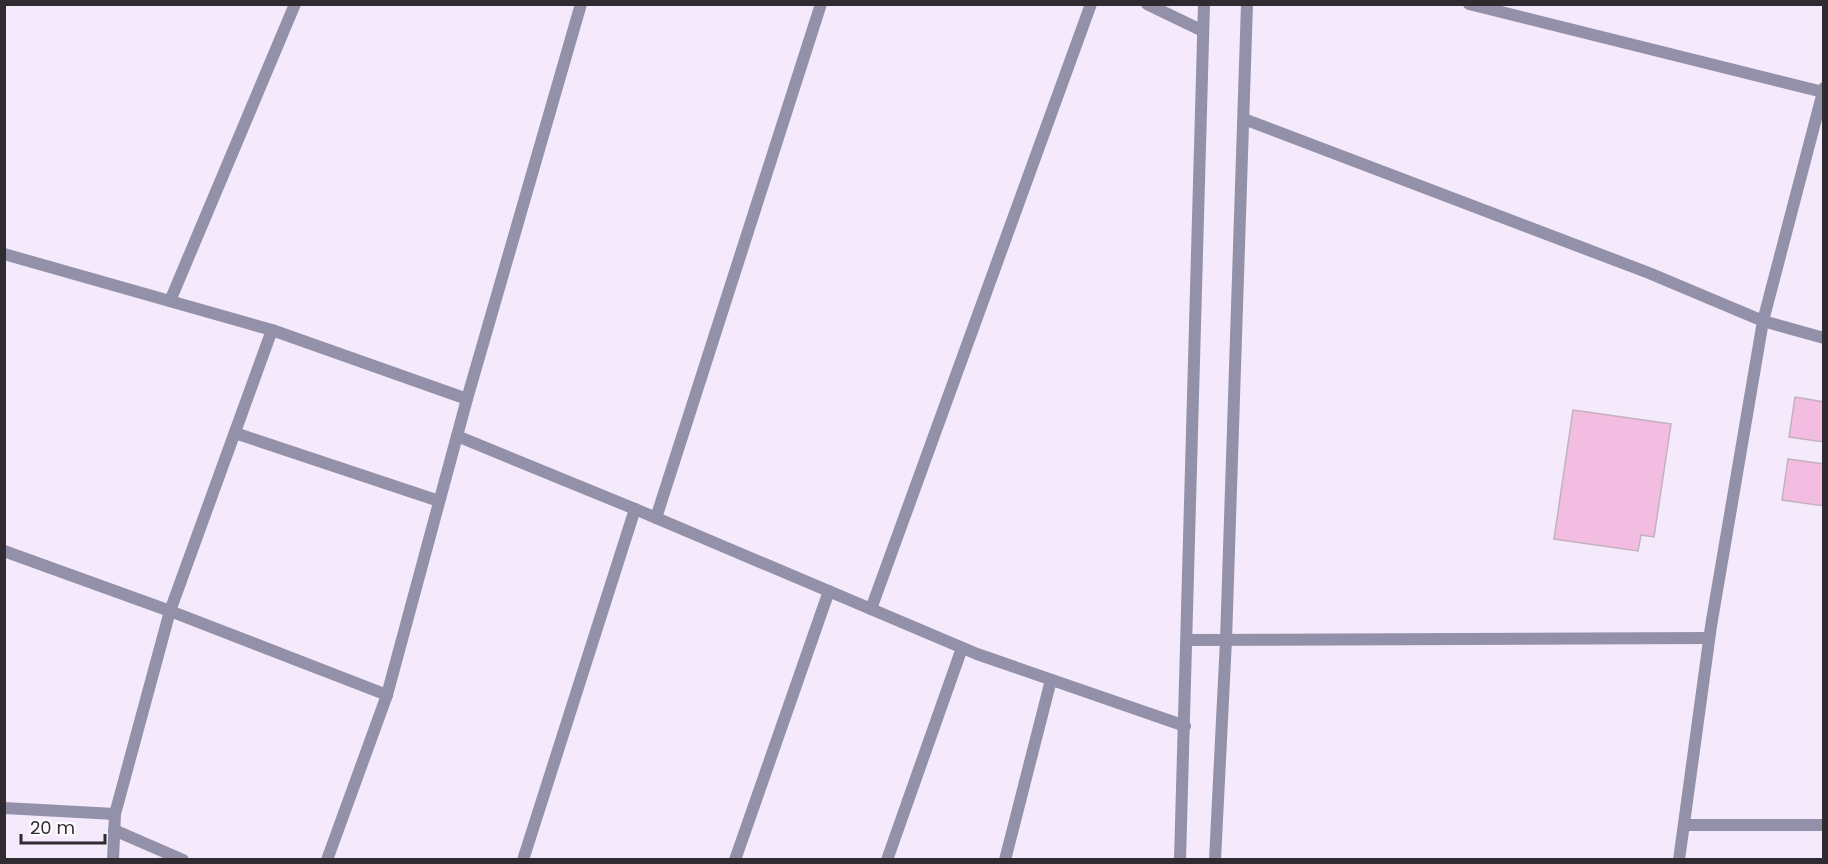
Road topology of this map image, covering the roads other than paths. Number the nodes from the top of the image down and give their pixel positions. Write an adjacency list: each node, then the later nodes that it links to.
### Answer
1 (295, 4): 13 (street)
2 (581, 4): 17 (street)
3 (821, 4): 22 (street)
4 (1091, 4): 25 (street)
5 (1147, 4): 9 (street)
6 (1204, 4): 9 (street)
7 (1246, 4): 11 (street)
8 (1469, 4): 10 (street)
9 (1203, 31): 28 (street)
10 (1823, 90): 14 (street)
11 (1244, 119): 14 (street); 29 (street)
12 (4, 254): 13 (street)
13 (170, 301): 15 (street)
14 (1763, 321): 16 (street); 27 (street)
15 (272, 330): 17 (street); 18 (street)
16 (1824, 338)
17 (467, 399): 19 (street)
18 (234, 433): 20 (street); 26 (street)
19 (457, 436): 20 (street); 21 (street)
20 (439, 501): 32 (street)
21 (635, 509): 22 (street); 42 (street)
22 (656, 518): 24 (street)
23 (4, 550): 26 (street)
24 (829, 591): 25 (street); 43 (street)
25 (871, 609): 30 (street)
26 (170, 611): 32 (street); 35 (street)
27 (1709, 638): 29 (street); 36 (street)
28 (1187, 640): 29 (street); 33 (street)
29 (1226, 640): 47 (street)
30 (962, 648): 31 (street); 44 (street)
31 (1051, 680): 33 (street); 45 (street)
32 (387, 695): 41 (street)
33 (1185, 726): 46 (street)
34 (4, 808): 35 (street)
35 (115, 814): 38 (street)
36 (1684, 825): 37 (street); 48 (street)
37 (1824, 825)
38 (114, 830): 39 (street); 40 (street)
39 (112, 860)
40 (183, 860)
41 (327, 860)
42 (523, 860)
43 (735, 860)
44 (887, 860)
45 (1005, 860)
46 (1180, 860)
47 (1215, 860)
48 (1679, 860)

